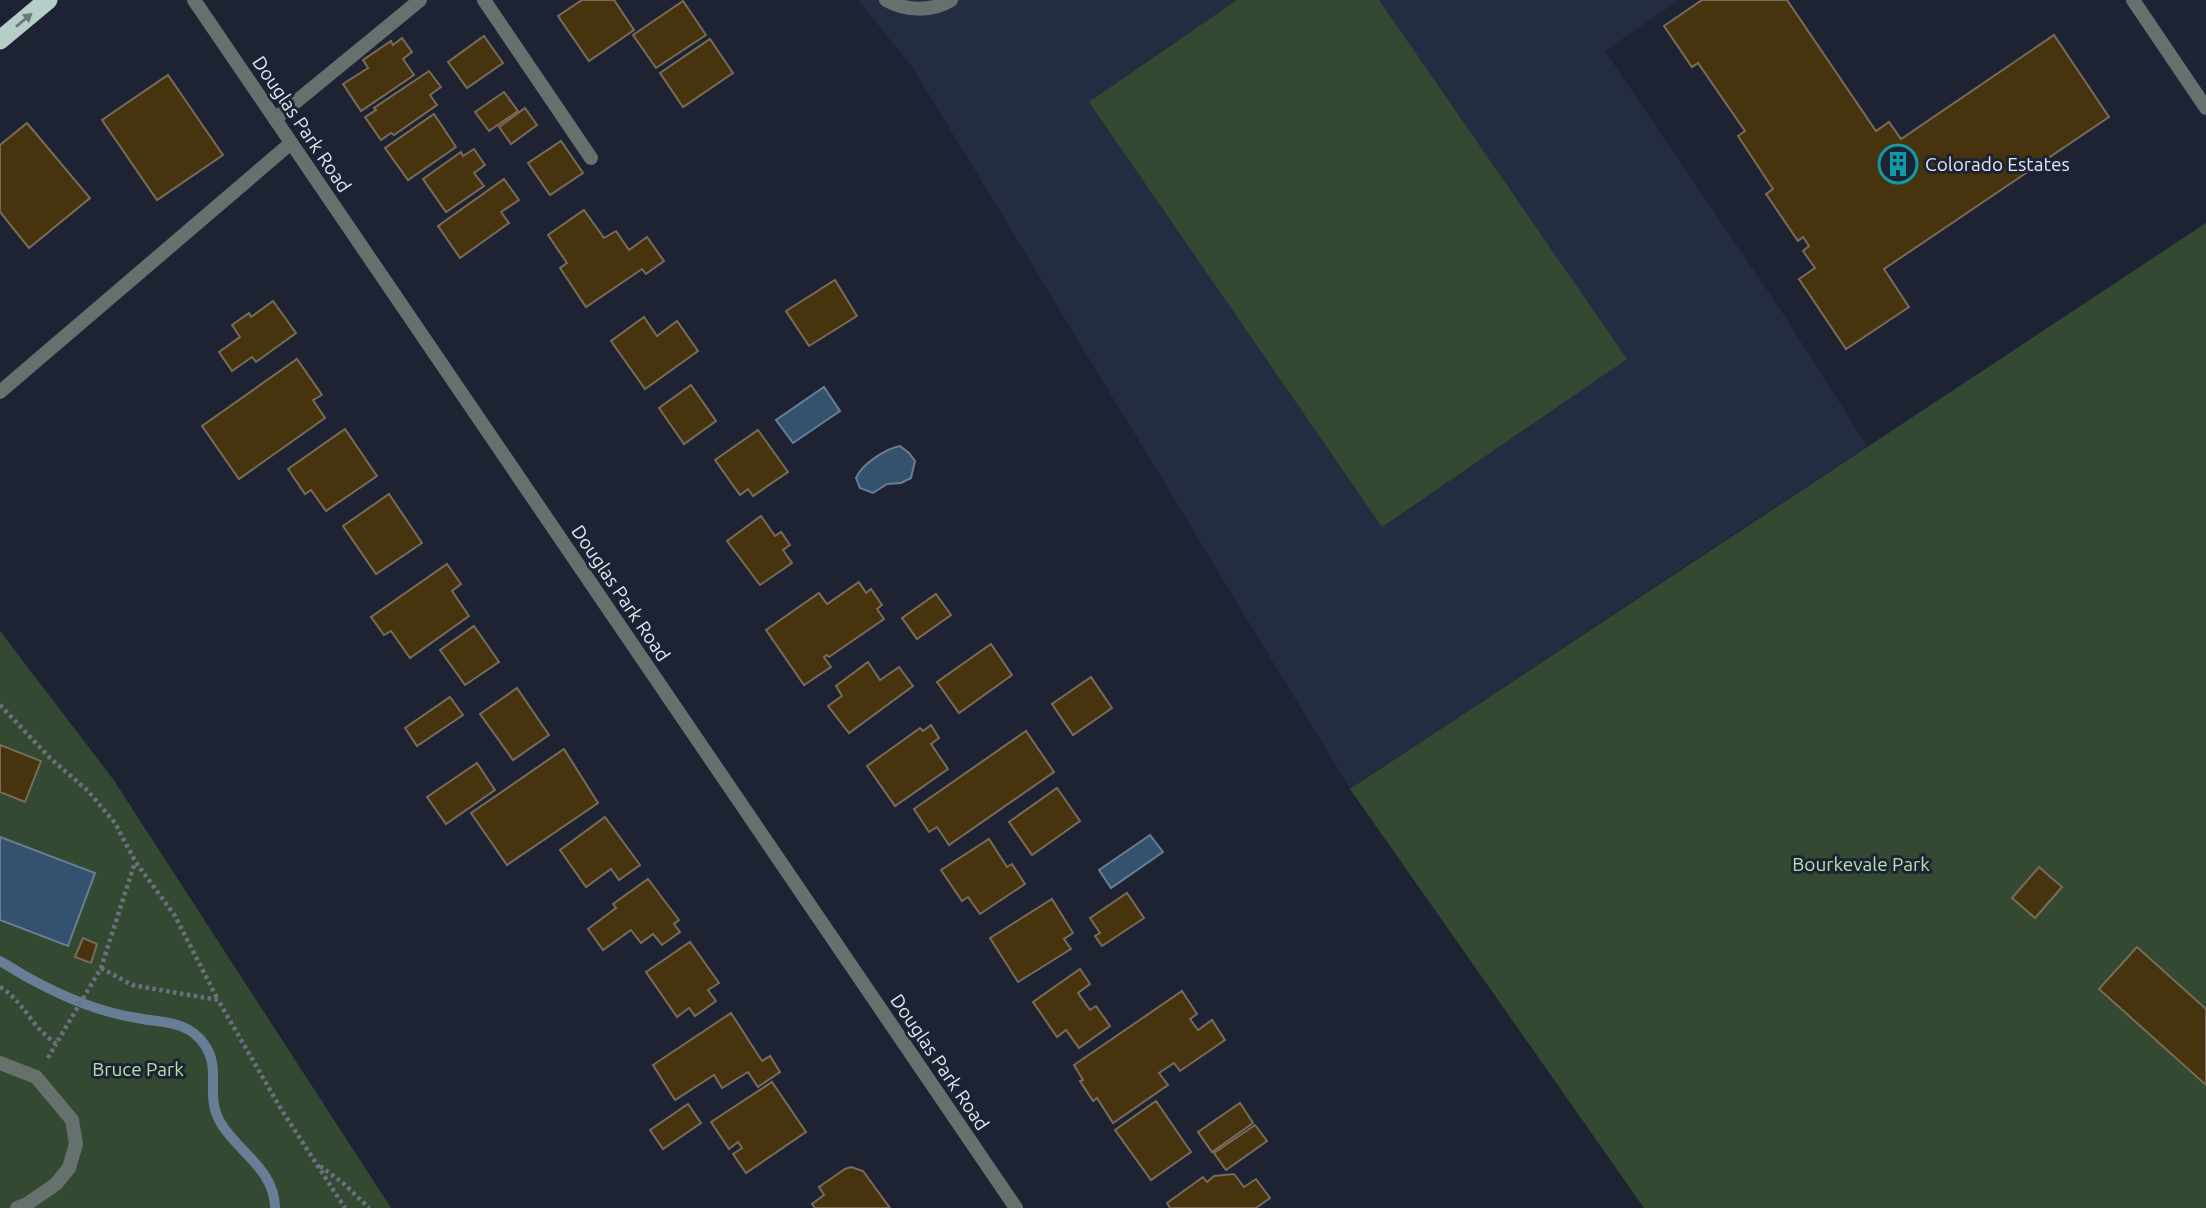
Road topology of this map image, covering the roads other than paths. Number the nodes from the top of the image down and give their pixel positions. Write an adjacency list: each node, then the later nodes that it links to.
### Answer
1 (48, 0): 8 (highway, one-way to 1)
2 (194, 0): 10 (street, Douglas Park Road)
3 (420, 0): 10 (street)
4 (484, 0): 12 (street)
5 (886, 0): 6 (street)
6 (951, 0)
7 (2133, 0): 9 (street)
8 (0, 40)
9 (2206, 108)
10 (275, 119): 11 (street, Douglas Park Road)
11 (291, 142): 13 (street); 16 (street, Douglas Park Road)
12 (591, 158)
13 (0, 392)
14 (0, 1063): 15 (street)
15 (17, 1208)
16 (1016, 1208)

